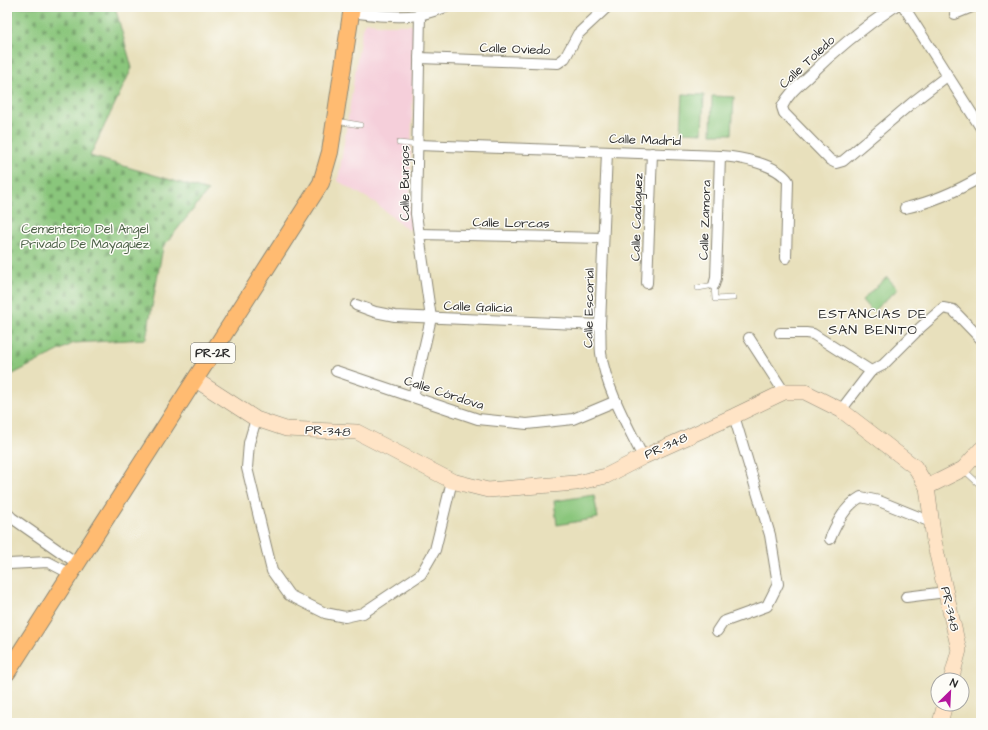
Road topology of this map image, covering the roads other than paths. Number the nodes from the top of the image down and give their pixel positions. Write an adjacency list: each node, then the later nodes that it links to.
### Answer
1 (446, 7): 7 (street)
2 (608, 7): 9 (street, Calle Oviedo)
3 (894, 7): 10 (street, Calle Toledo)
4 (904, 7): 10 (street)
5 (972, 7): 8 (street)
6 (351, 10): 7 (street); 11 (main road, PR-2R)
7 (420, 14): 9 (street, Calle Burgos)
8 (955, 14)
9 (419, 58): 15 (street, Calle Burgos)
10 (947, 76): 13 (street)
11 (335, 121): 12 (lane); 36 (main road, PR-2R)
12 (360, 125)
13 (981, 128)
14 (399, 143): 15 (lane)
15 (418, 145): 16 (street, Calle Madrid); 21 (street, Calle Burgos)
16 (607, 152): 17 (street, Calle Madrid); 22 (street, Calle Escorial)
17 (652, 153): 18 (street, Calle Madrid); 24 (street, Calle Cadaguez)
18 (720, 156): 23 (street, Calle Madrid); 25 (street, Calle Zamora)
19 (981, 177): 20 (street)
20 (905, 208)
21 (419, 234): 22 (street, Calle Lorcas); 29 (street, Calle Burgos)
22 (603, 238): 30 (street, Calle Escorial)
23 (786, 258)
24 (647, 283)
25 (714, 285): 26 (lane); 27 (lane)
26 (698, 288)
27 (733, 298)
28 (356, 306): 29 (street, Calle Galicia)
29 (431, 318): 30 (street, Calle Galicia); 38 (street, Calle Burgos)
30 (600, 325): 39 (street, Calle Escorial)
31 (780, 334): 34 (street)
32 (749, 338): 37 (street)
33 (981, 339): 34 (street)
34 (871, 370): 40 (street)
35 (336, 371): 38 (street, Calle Córdova)
36 (196, 380): 42 (street, PR-348 / PR-348); 53 (main road, PR-2R)
37 (784, 392): 40 (street, PR-348 / PR-348); 41 (street, PR-348 / PR-348)
38 (413, 397): 39 (street, Calle Córdova)
39 (616, 401): 44 (street, Calle Escorial)
40 (841, 410): 48 (street, PR-348 / PR-348)
41 (734, 416): 44 (street, PR-348 / PR-348); 56 (street)
42 (256, 419): 46 (street, PR-348 / PR-348); 46 (street)
43 (981, 448): 45 (street)
44 (643, 457): 46 (street, PR-348 / PR-348)
45 (963, 469): 47 (lane); 48 (street)
46 (452, 481)
47 (981, 486)
48 (927, 487): 50 (street, PR-348 / PR-348)
49 (7, 513): 53 (street)
50 (931, 522): 51 (street); 54 (street, PR-348 / PR-348)
51 (830, 540)
52 (7, 563): 53 (street)
53 (74, 569): 58 (main road, PR-2R)
54 (946, 592): 55 (street); 57 (street, PR-348 / PR-348)
55 (906, 597)
56 (717, 631)
57 (953, 672)
58 (7, 673)
59 (943, 712): 60 (street)
60 (940, 723)

